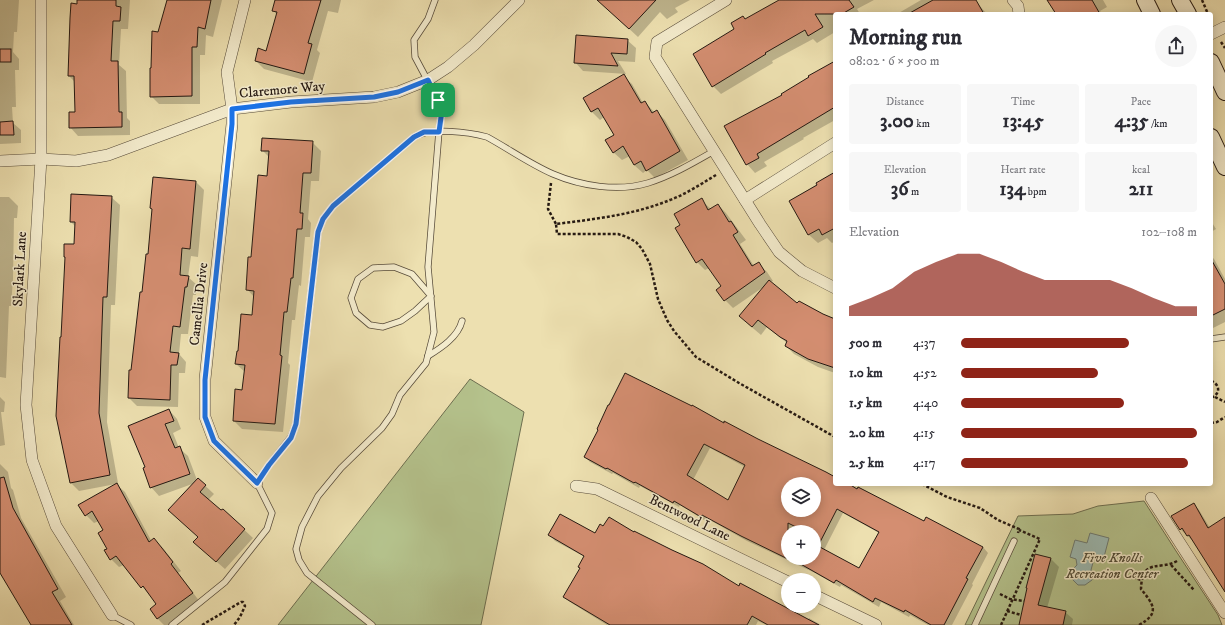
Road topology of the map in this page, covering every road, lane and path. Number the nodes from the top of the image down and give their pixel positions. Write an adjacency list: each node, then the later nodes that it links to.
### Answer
1 (41, 0): 24 (street, Skylark Lane)
2 (246, 0): 19 (street, Camellia Drive)
3 (435, 0): 17 (lane)
4 (519, 0): 17 (street, Claremore Way)
5 (726, 0): 23 (street)
6 (1013, 0): 10 (street)
7 (1145, 0): 11 (main road)
8 (1180, 0): 12 (main road)
9 (1202, 0): 13 (path)
10 (1018, 12)
11 (1151, 12)
12 (1187, 12)
13 (1207, 12)
14 (1225, 27): 15 (street)
15 (1213, 33)
16 (1213, 66): 18 (main road)
17 (428, 80): 19 (street, Claremore Way); 20 (lane)
18 (1225, 92)
19 (232, 109): 24 (street, Claremore Way); 43 (street, Camellia Drive)
20 (439, 132): 28 (lane); 32 (lane); 43 (lane)
21 (1213, 142): 26 (main road)
22 (833, 144): 29 (street)
23 (714, 151): 27 (street); 28 (lane)
24 (41, 159): 25 (street, Claremore Way); 59 (street, Skylark Lane)
25 (0, 161)
26 (1225, 167)
27 (725, 170): 29 (street); 30 (path)
28 (552, 173): 30 (path)
29 (745, 200): 31 (street)
30 (556, 224): 42 (path)
31 (833, 287)
32 (431, 296): 32 (lane); 36 (lane)
33 (462, 321): 36 (lane)
34 (1225, 337): 35 (lane)
35 (1213, 339)
36 (428, 356): 65 (lane)
37 (1213, 381): 38 (path)
38 (1215, 396): 39 (path)
39 (1225, 402)
40 (1225, 417): 41 (path)
41 (1213, 423)
42 (833, 435)
43 (257, 483): 62 (lane)
44 (576, 486): 51 (street, Bentwood Lane)
45 (926, 486): 47 (path)
46 (1151, 498): 49 (street)
47 (1019, 530): 48 (path); 55 (path)
48 (1014, 541): 53 (lane)
49 (1188, 555): 52 (path); 58 (street)
50 (1133, 577): 52 (path)
51 (781, 579)
52 (1141, 580): 69 (path)
53 (991, 591): 55 (path); 67 (lane)
54 (821, 598): 66 (street)
55 (1013, 599): 56 (path); 57 (path)
56 (1024, 601)
57 (1007, 611): 60 (path); 68 (path)
58 (1225, 613)
59 (112, 615): 61 (lane)
60 (1021, 615)
61 (131, 625)
62 (172, 625)
63 (202, 625): 64 (path)
64 (234, 625)
65 (372, 625)
66 (876, 625)
67 (975, 625)
68 (1001, 625)
69 (1139, 625)

